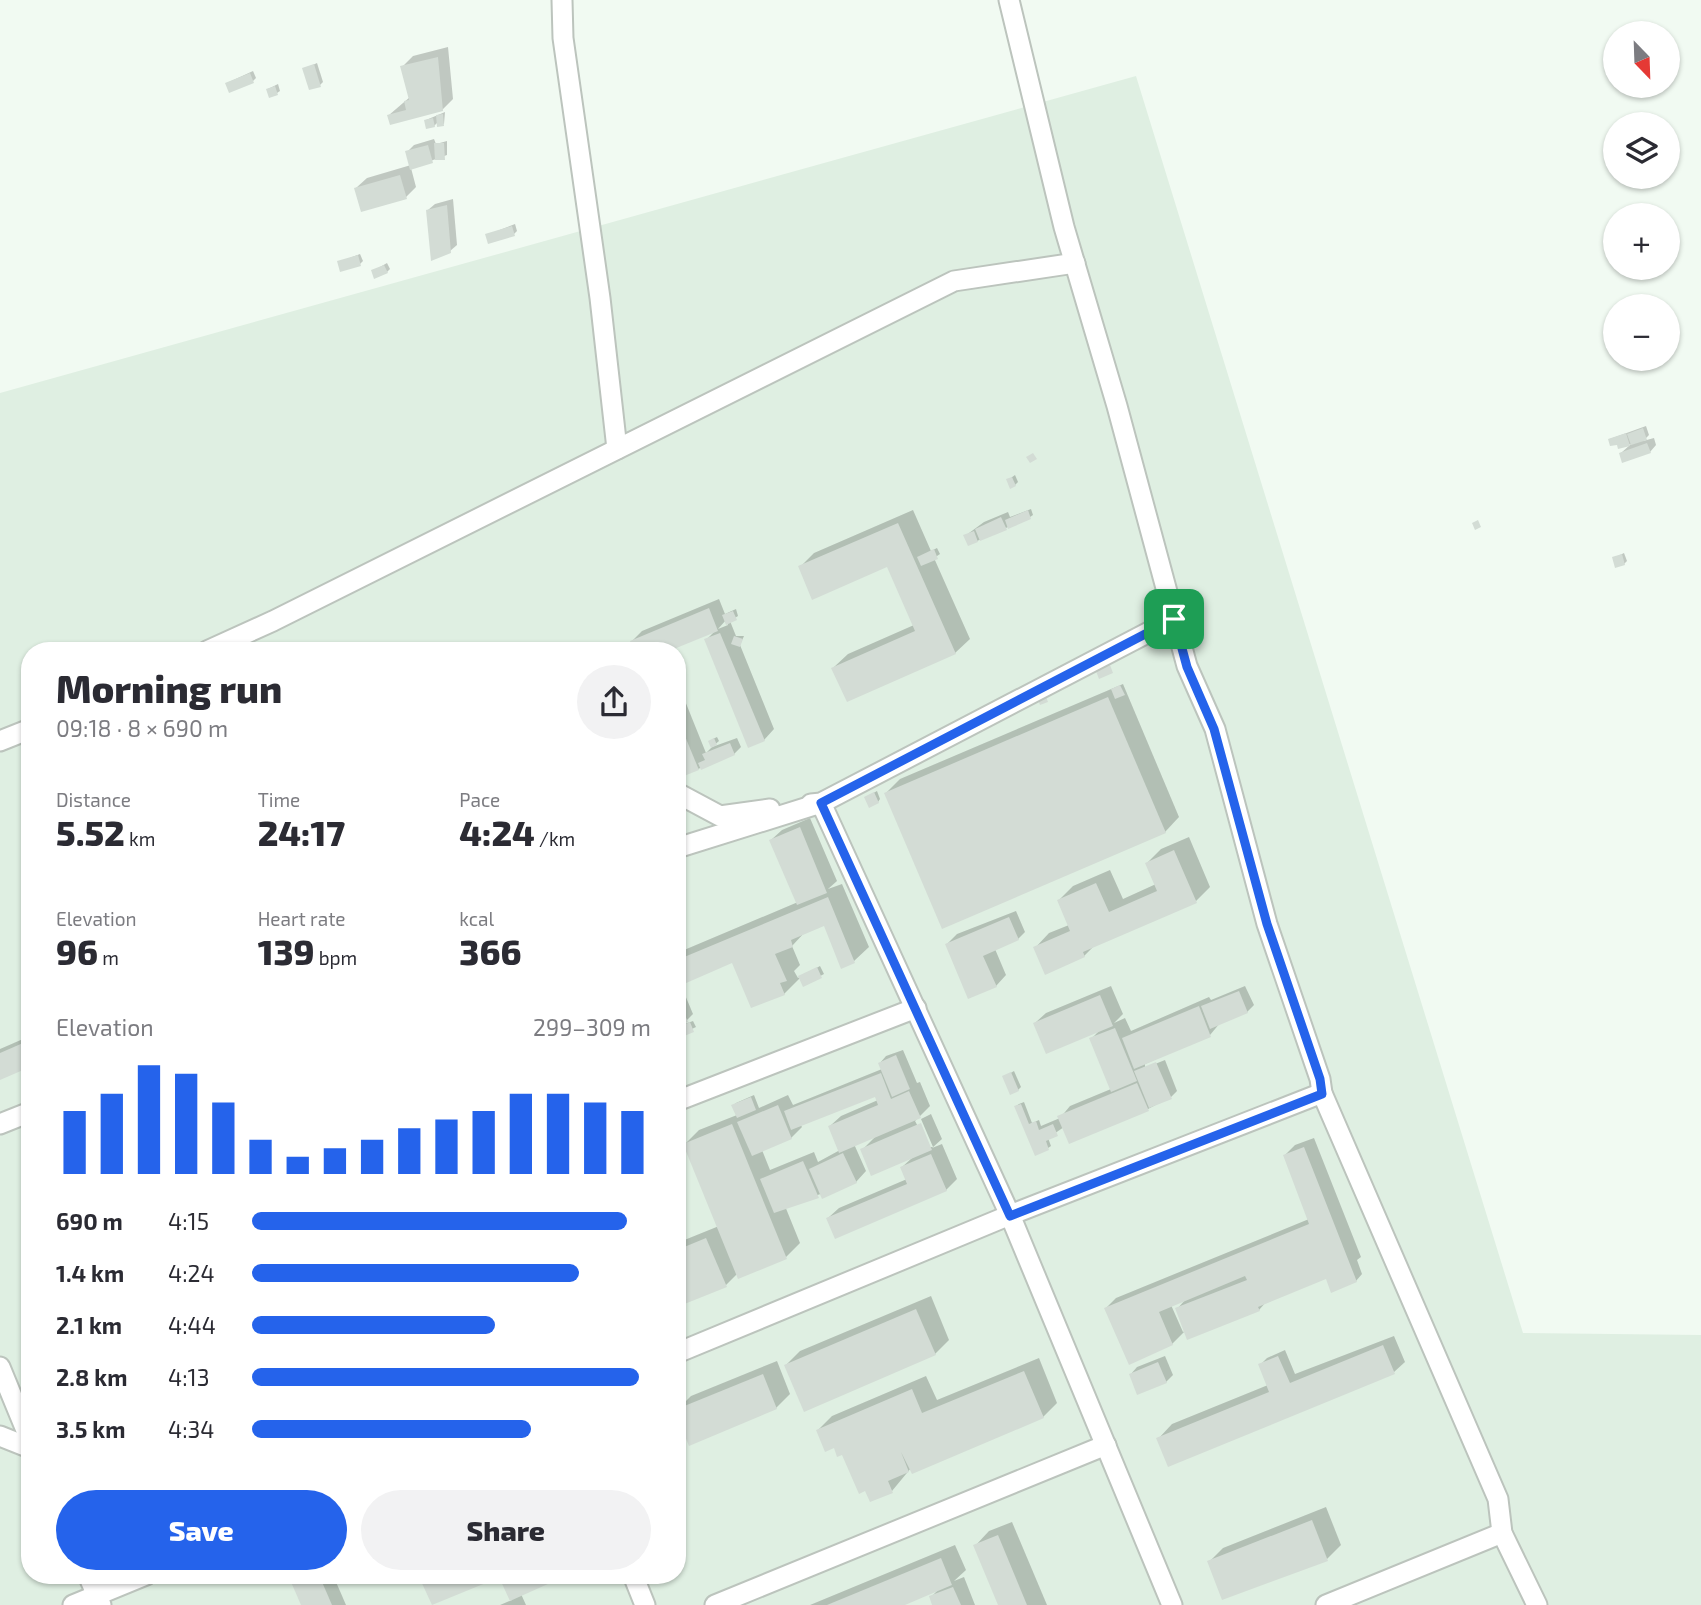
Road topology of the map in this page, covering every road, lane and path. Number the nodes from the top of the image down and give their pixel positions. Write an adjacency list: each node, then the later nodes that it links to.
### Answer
1 (562, 0): 4 (street)
2 (1009, 0): 3 (street)
3 (1075, 262): 4 (street); 5 (street)
4 (617, 449): 6 (street)
5 (1174, 619): 10 (street); 13 (street)
6 (227, 642)
7 (21, 733): 8 (street)
8 (0, 741)
9 (686, 798): 10 (street)
10 (821, 803): 11 (street); 12 (street)
11 (686, 845)
12 (916, 1008): 14 (street); 17 (street)
13 (1322, 1094): 17 (street); 24 (street)
14 (686, 1097)
15 (21, 1116): 16 (street)
16 (0, 1124)
17 (1010, 1216): 18 (street); 23 (street)
18 (686, 1349)
19 (0, 1367): 20 (street)
20 (21, 1418)
21 (0, 1436): 22 (street)
22 (21, 1444)
23 (1106, 1445): 30 (street); 31 (street)
24 (1502, 1534): 32 (street); 33 (street)
25 (129, 1584): 27 (street)
26 (637, 1584): 29 (street)
27 (99, 1600): 28 (street)
28 (73, 1605)
29 (645, 1605)
30 (715, 1605)
31 (1172, 1605)
32 (1326, 1605)
33 (1537, 1605)

